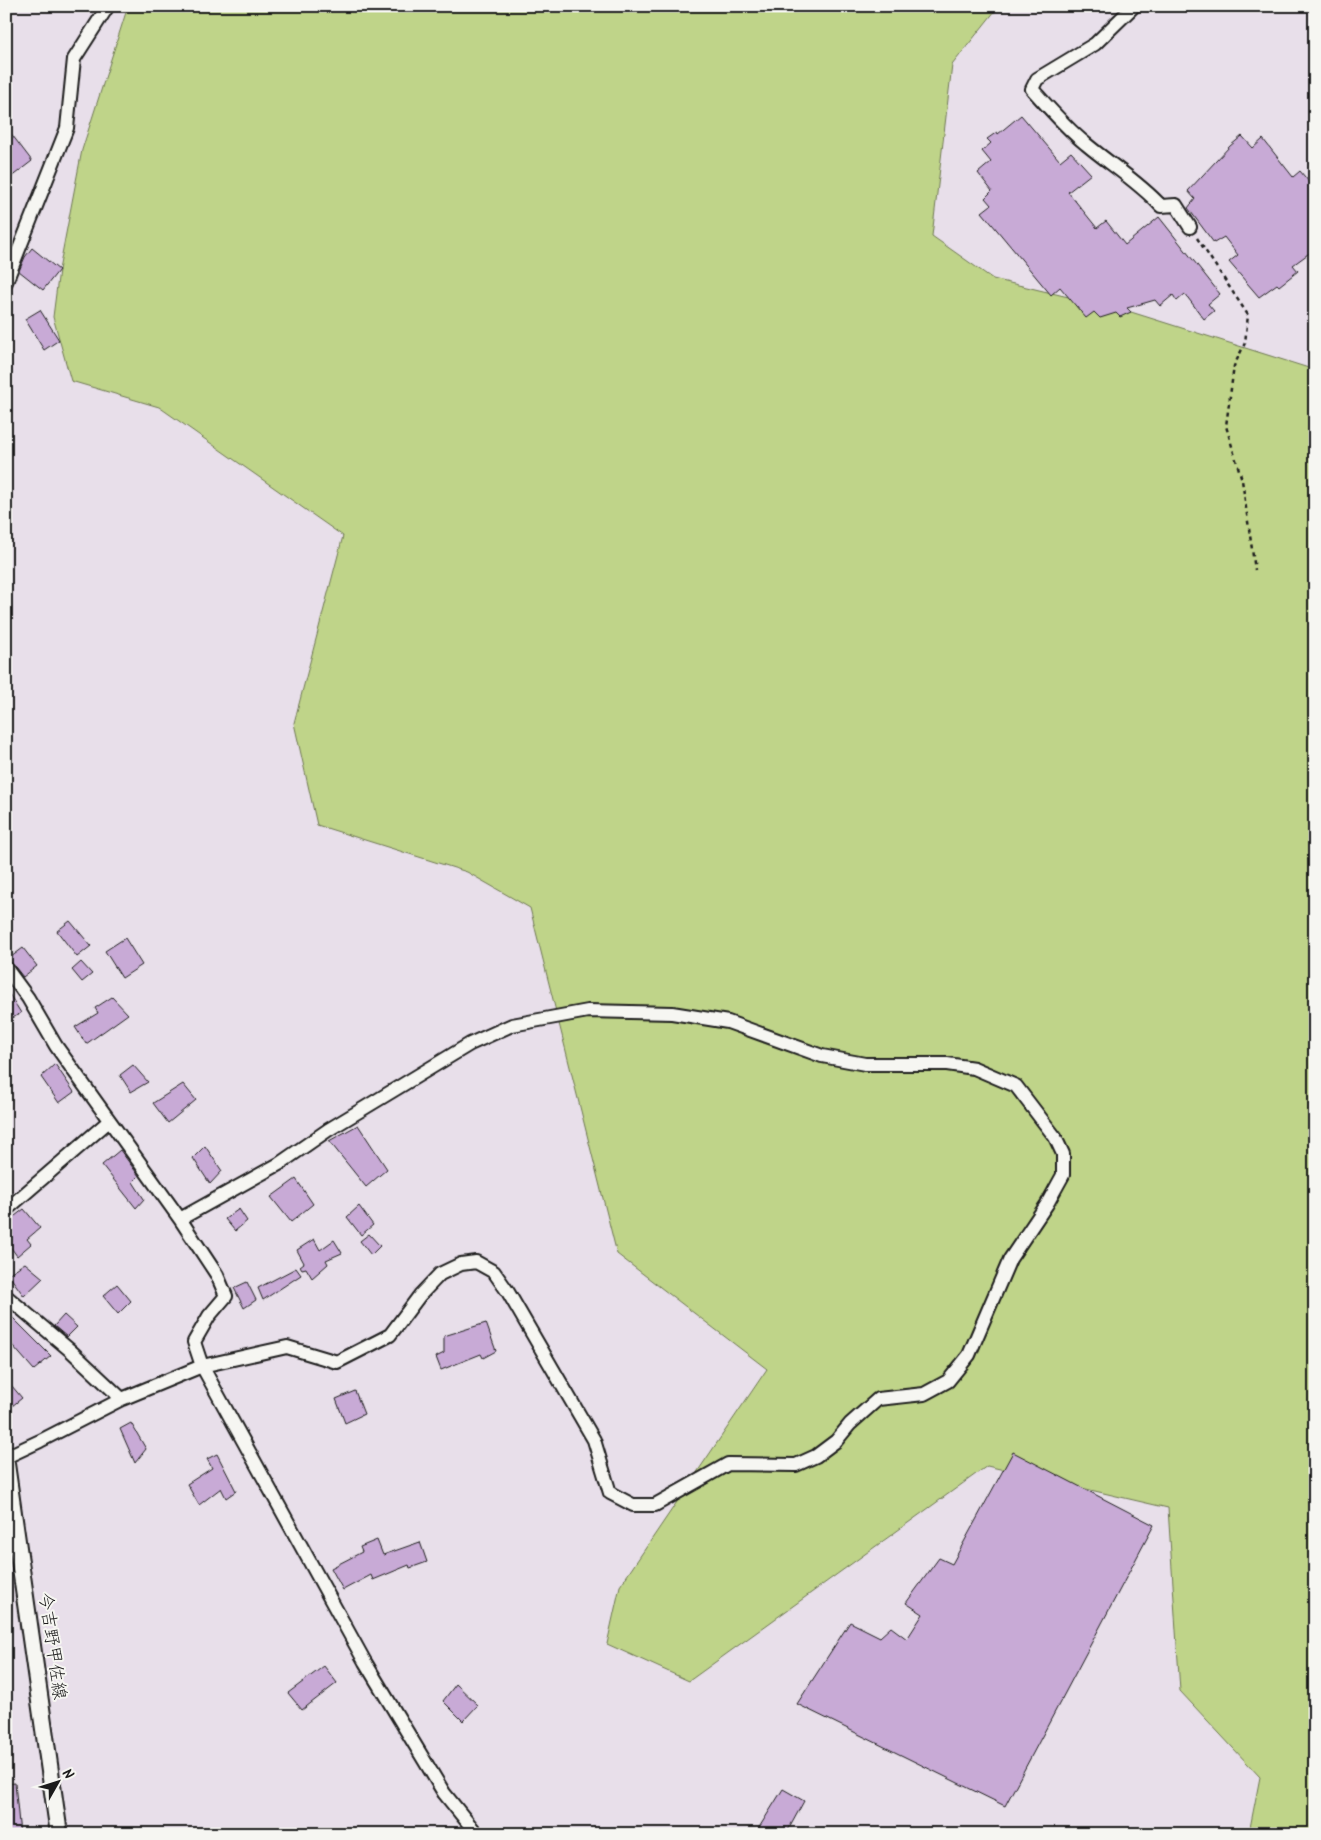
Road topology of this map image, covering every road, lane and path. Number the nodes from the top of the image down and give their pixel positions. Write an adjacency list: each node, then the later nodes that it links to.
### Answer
1 (108, 6): 4 (street)
2 (1134, 6): 3 (street)
3 (1190, 227): 5 (path)
4 (6, 282)
5 (1255, 570)
6 (6, 968): 7 (street)
7 (109, 1121): 8 (street); 9 (street)
8 (6, 1210)
9 (180, 1219): 11 (street); 11 (street)
10 (6, 1296): 12 (street)
11 (202, 1366): 12 (street); 16 (street)
12 (122, 1399): 13 (street)
13 (6, 1456)
14 (6, 1464): 15 (main road, 今吉野甲佐線)
15 (59, 1834)
16 (477, 1834)

